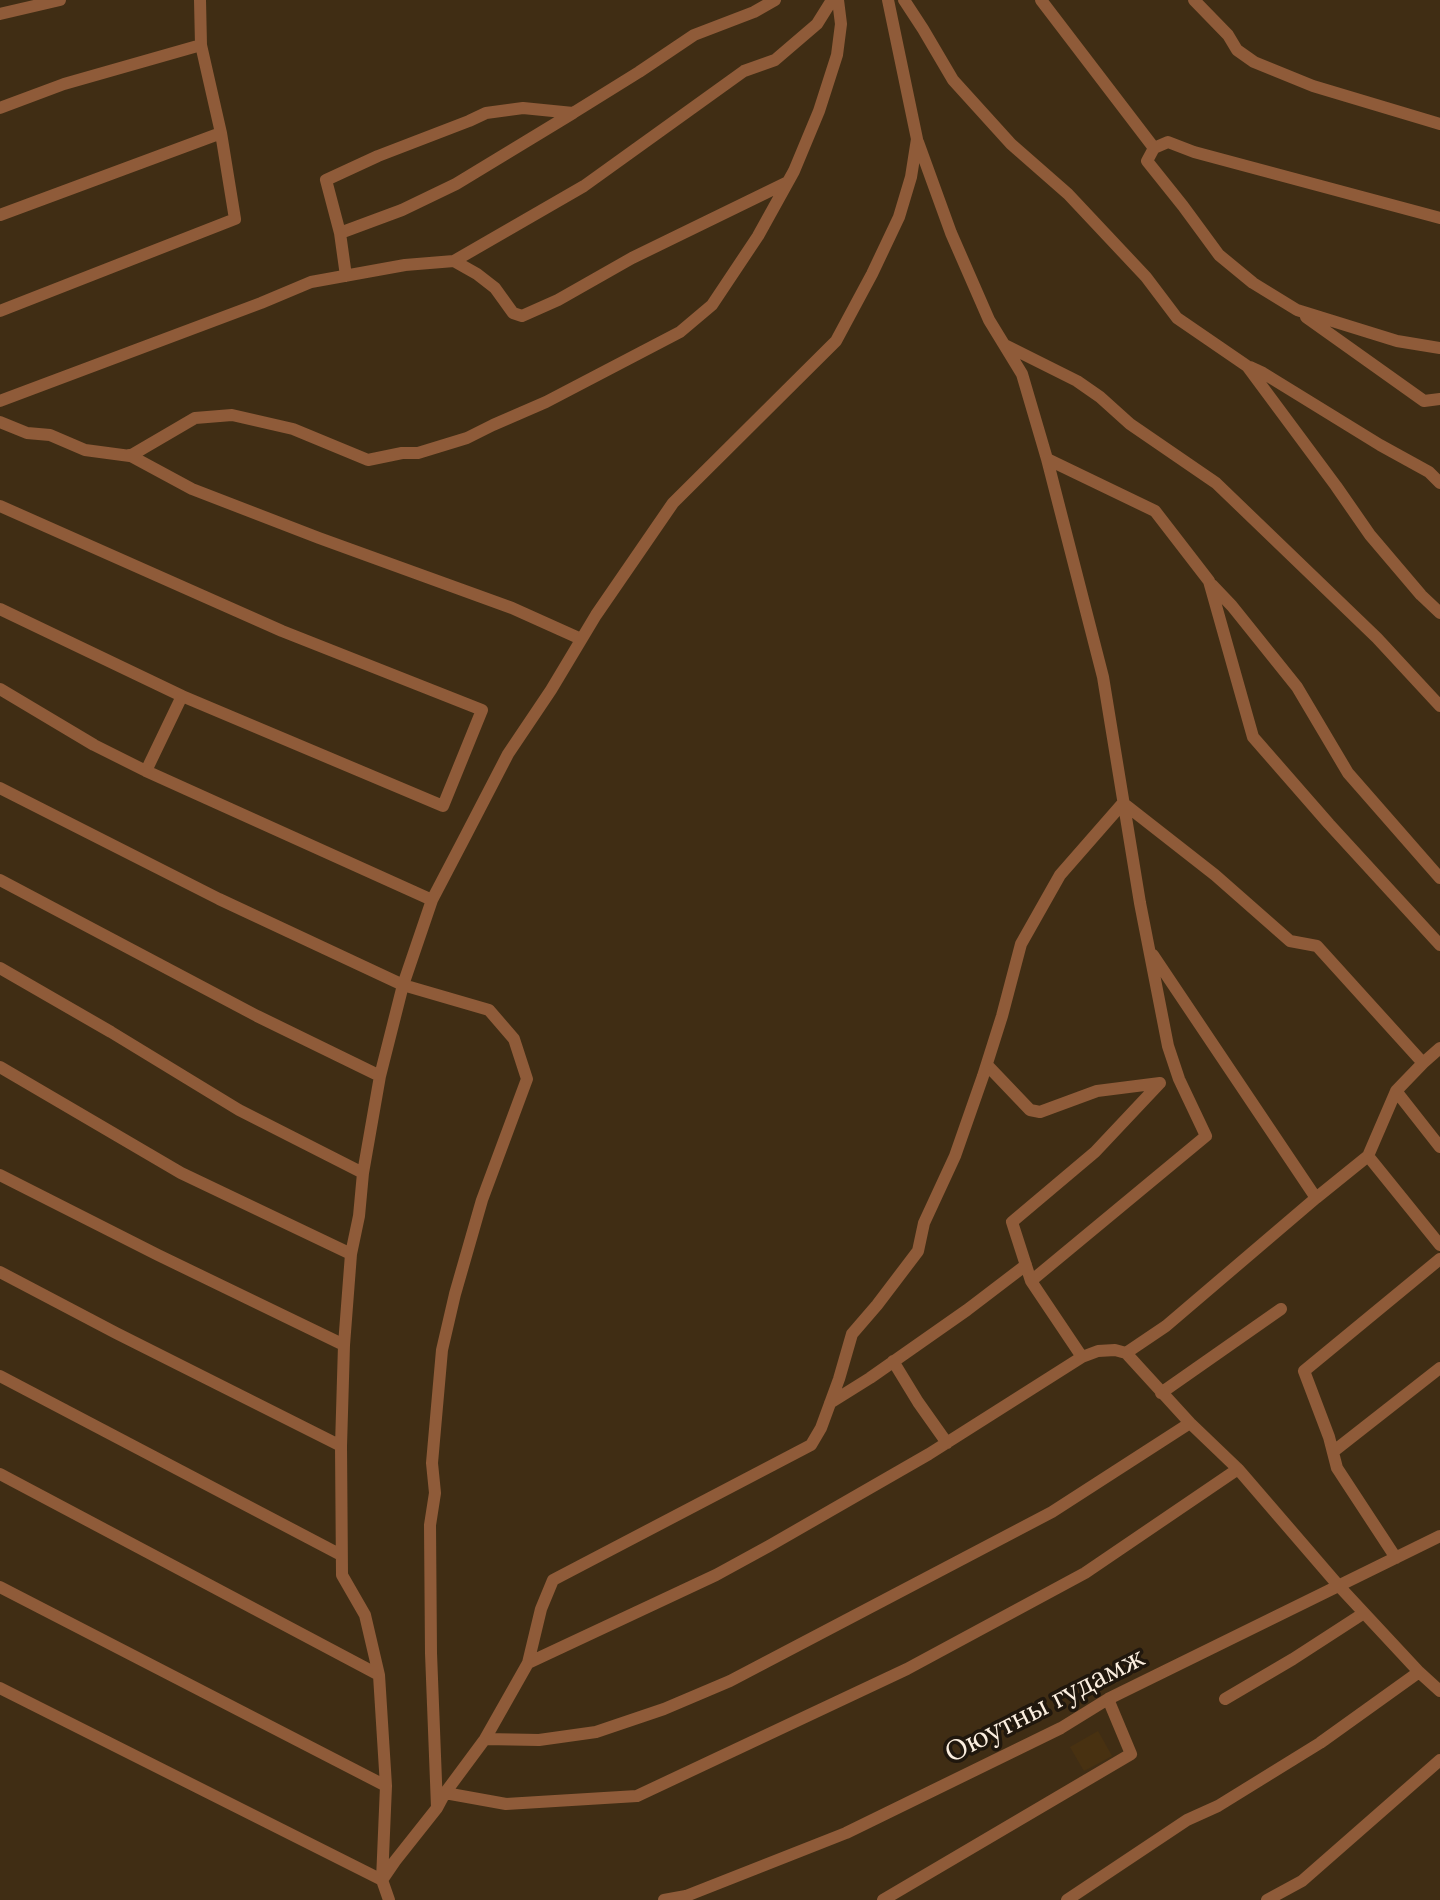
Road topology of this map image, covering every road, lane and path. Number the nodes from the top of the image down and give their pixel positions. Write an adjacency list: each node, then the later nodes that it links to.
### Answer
1 (60, 0): 9 (street)
2 (200, 0): 10 (street)
3 (775, 0): 12 (street)
4 (835, 0): 17 (street); 21 (street)
5 (888, 0): 15 (street)
6 (904, 0): 27 (street)
7 (1041, 0): 16 (street)
8 (1194, 0): 13 (street)
9 (0, 14)
10 (201, 45): 11 (street); 14 (street)
11 (0, 108)
12 (573, 113): 20 (street); 20 (street)
13 (1440, 124)
14 (221, 133): 18 (street); 24 (street)
15 (917, 139): 25 (street); 38 (street)
16 (1154, 148): 19 (street); 23 (street)
17 (788, 182): 21 (street); 31 (street)
18 (0, 215)
19 (1440, 218)
20 (340, 233): 22 (street)
21 (454, 261): 22 (street)
22 (346, 276): 29 (street)
23 (1297, 310): 26 (street); 28 (street)
24 (0, 311)
25 (1004, 344): 32 (street); 41 (street)
26 (1440, 348)
27 (1247, 366): 33 (street); 37 (street)
28 (1440, 399)
29 (0, 401)
30 (0, 422): 31 (street)
31 (129, 455): 38 (street)
32 (1047, 459): 35 (street); 44 (street)
33 (1440, 483)
34 (0, 506): 40 (street)
35 (1209, 581): 45 (street); 48 (street)
36 (0, 609): 40 (street)
37 (1440, 613)
38 (581, 639): 47 (street)
39 (0, 689): 42 (street)
40 (182, 696): 42 (street)
41 (1440, 706)
42 (146, 771): 47 (street)
43 (0, 788): 51 (street)
44 (1123, 803): 49 (street); 53 (street); 54 (street)
45 (1440, 878)
46 (0, 880): 56 (street)
47 (432, 900): 51 (street)
48 (1440, 945)
49 (1149, 950): 57 (street); 64 (street)
50 (0, 968): 62 (street)
51 (403, 985): 56 (street); 103 (street)
52 (1440, 1048): 53 (street)
53 (1423, 1063): 59 (street)
54 (987, 1065): 58 (street); 79 (street)
55 (0, 1067): 66 (street)
56 (380, 1076): 62 (street)
57 (1179, 1079): 58 (street); 70 (street)
58 (1160, 1083): 68 (street)
59 (1396, 1091): 60 (street); 61 (street)
60 (1440, 1147)
61 (1368, 1156): 64 (street); 65 (street)
62 (363, 1173): 66 (street)
63 (0, 1175): 72 (street)
64 (1316, 1198): 73 (street)
65 (1440, 1245)
66 (351, 1254): 72 (street)
67 (1440, 1259): 83 (street)
68 (1026, 1265): 70 (street); 75 (street)
69 (0, 1272): 82 (street)
70 (1031, 1281): 74 (street)
71 (1281, 1309): 78 (street)
72 (344, 1345): 82 (street)
73 (1126, 1353): 74 (street); 78 (street)
74 (1082, 1357): 81 (street)
75 (893, 1361): 79 (street); 81 (street)
76 (1440, 1368): 83 (street)
77 (0, 1376): 87 (street)
78 (1161, 1393): 80 (street)
79 (830, 1403): 92 (street)
80 (1190, 1423): 84 (street); 99 (street)
81 (947, 1443): 92 (street)
82 (341, 1446): 87 (street)
83 (1334, 1451): 88 (street)
84 (1238, 1469): 89 (street); 102 (street)
85 (0, 1474): 94 (street)
86 (1440, 1536): 88 (street, Оюутны гудамж)
87 (341, 1555): 94 (street)
88 (1396, 1558): 89 (street, Оюутны гудамж)
89 (1338, 1585): 91 (street); 97 (street, Оюутны гудамж)
90 (0, 1587): 101 (street)
91 (1364, 1613): 93 (street); 98 (street)
92 (528, 1663): 99 (street)
93 (1419, 1672): 96 (street); 109 (street)
94 (379, 1675): 101 (street)
95 (0, 1688): 104 (street)
96 (1440, 1691)
97 (1108, 1699): 107 (street, Оюутны гудамж); 108 (street)
98 (1225, 1699)
99 (485, 1739): 102 (street)
100 (1440, 1760): 105 (street)
101 (386, 1786): 104 (street)
102 (445, 1793): 103 (street)
103 (437, 1808): 104 (street)
104 (382, 1880): 106 (street)
105 (1302, 1881): 110 (street); 111 (street)
106 (389, 1900)
107 (664, 1900)
108 (883, 1900)
109 (1067, 1900)
110 (1267, 1900)
111 (1284, 1900)

